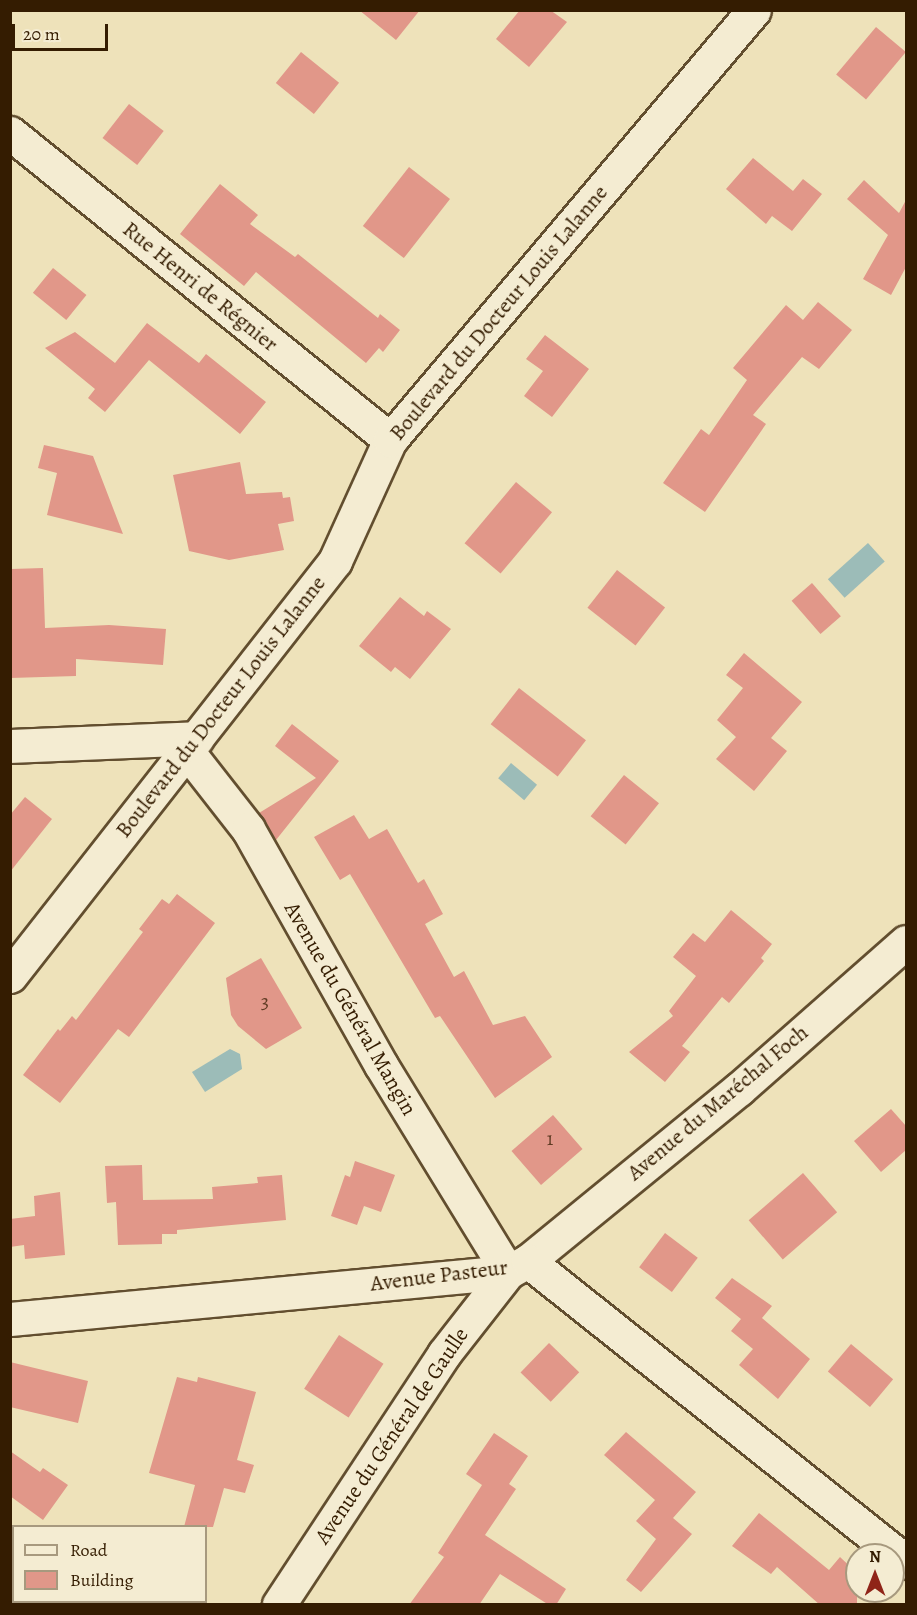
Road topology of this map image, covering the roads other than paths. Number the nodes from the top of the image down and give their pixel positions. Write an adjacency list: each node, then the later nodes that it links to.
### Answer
1 (754, 10): 3 (street, Boulevard du Docteur Louis Lalanne)
2 (10, 134): 3 (street, Rue Henri de Régnier)
3 (390, 440): 4 (street, Boulevard du Docteur Louis Lalanne)
4 (192, 744): 5 (street); 7 (street, Boulevard du Docteur Louis Lalanne); 8 (street, Avenue du Général Mangin)
5 (10, 746)
6 (906, 942): 8 (street, Avenue du Maréchal Foch)
7 (10, 976)
8 (518, 1266): 9 (street, Avenue Pasteur); 10 (street, Avenue Pasteur); 11 (street, Avenue du Général de Gaulle)
9 (10, 1319)
10 (906, 1562)
11 (279, 1605)

